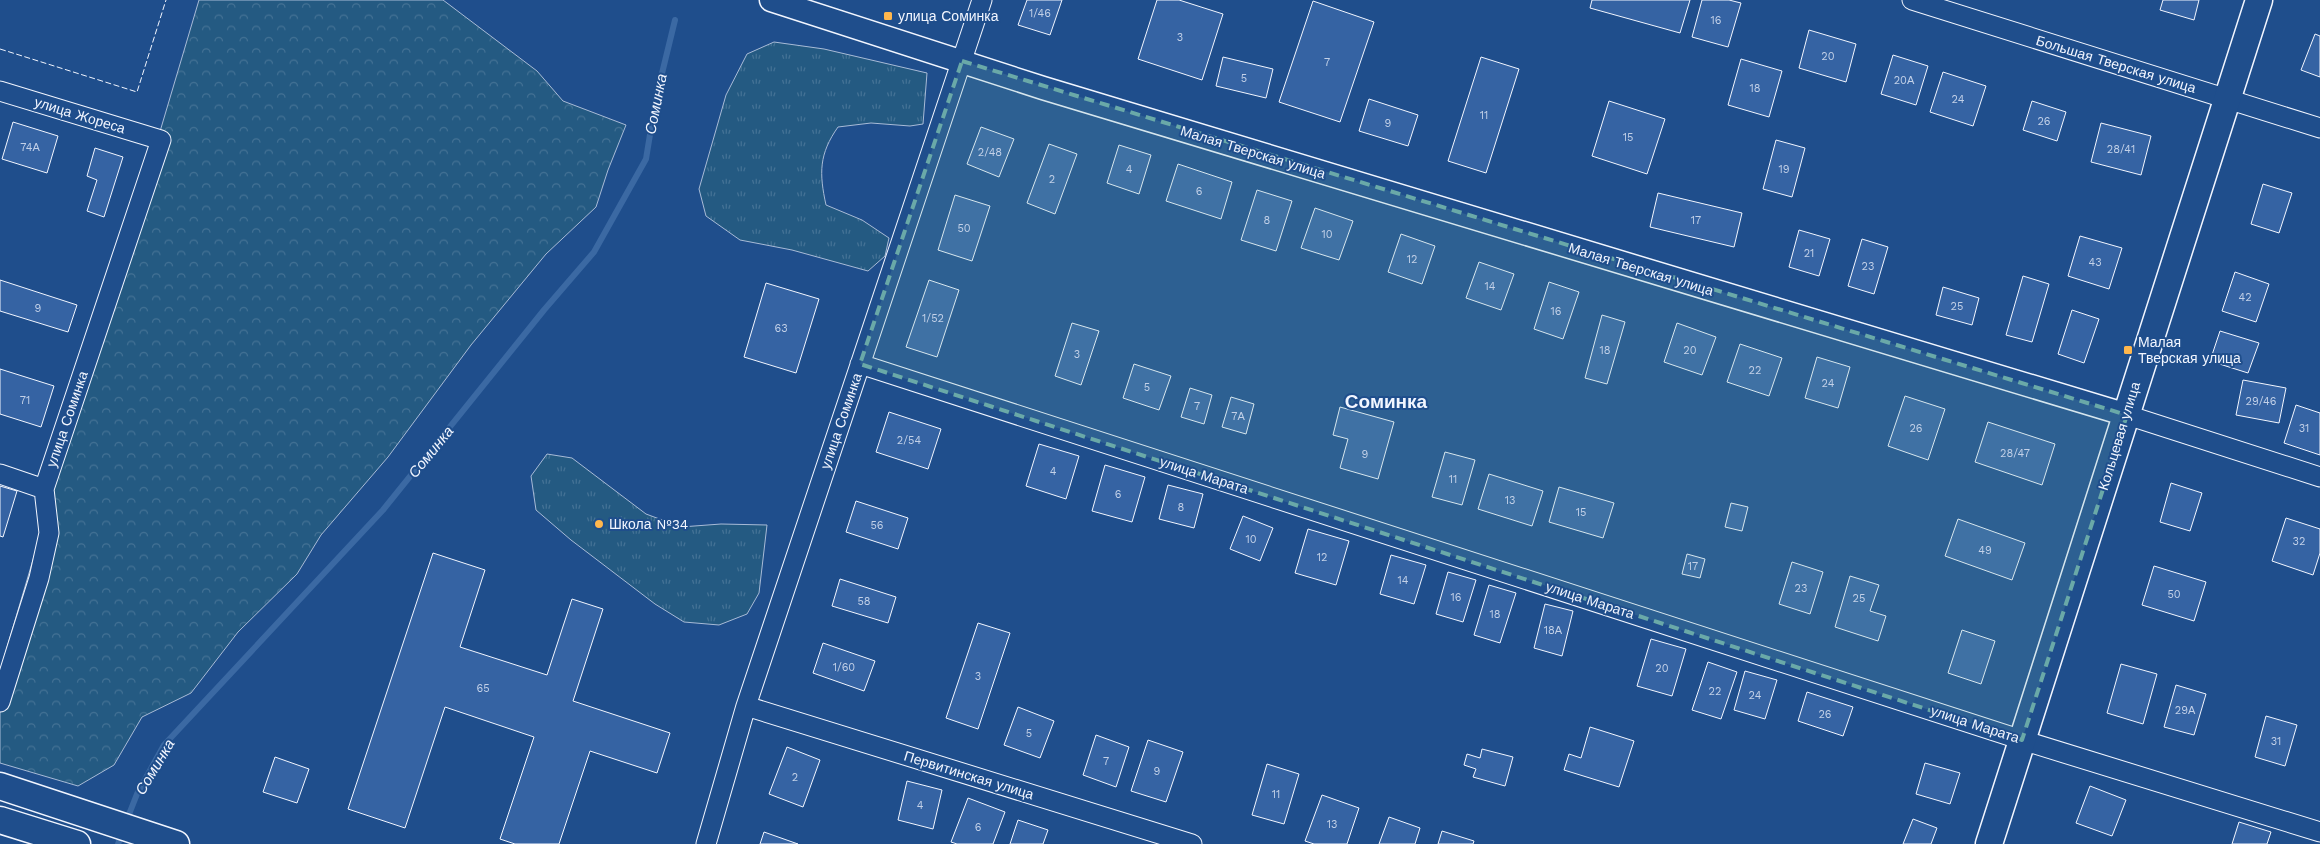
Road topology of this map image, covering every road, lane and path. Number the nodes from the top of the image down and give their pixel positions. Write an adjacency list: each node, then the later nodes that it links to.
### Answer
1 (771, 0): 5 (street, Малая Тверская улица)
2 (982, 0): 5 (street, улица Соминка)
3 (1912, 0): 7 (street, Большая Тверская улица)
4 (2259, 0): 7 (main road, Кольцевая улица)
5 (962, 62): 10 (street, улица Соминка); 11 (street, Малая Тверская улица)
6 (0, 91): 9 (street, улица Жореса)
7 (2229, 100): 8 (street, Большая Тверская улица); 11 (main road, Кольцевая улица)
8 (2320, 128)
9 (161, 140): 14 (street, улица Соминка)
10 (860, 364): 16 (street, улица Соминка); 17 (street, улица Марата)
11 (2127, 415): 13 (street, Малая Тверская улица); 17 (main road, Кольцевая улица)
12 (0, 474): 14 (street)
13 (2320, 477)
14 (44, 489): 15 (street, улица Соминка)
15 (0, 702)
16 (746, 706): 23 (street, улица Соминка); 24 (street, Первитинская улица)
17 (2022, 740): 20 (street, улица Марата); 25 (main road, Кольцевая улица)
18 (0, 787): 22 (main road)
19 (0, 820): 21 (main road)
20 (2320, 832)
21 (77, 844)
22 (176, 844)
23 (706, 844)
24 (1192, 844)
25 (1989, 844)

